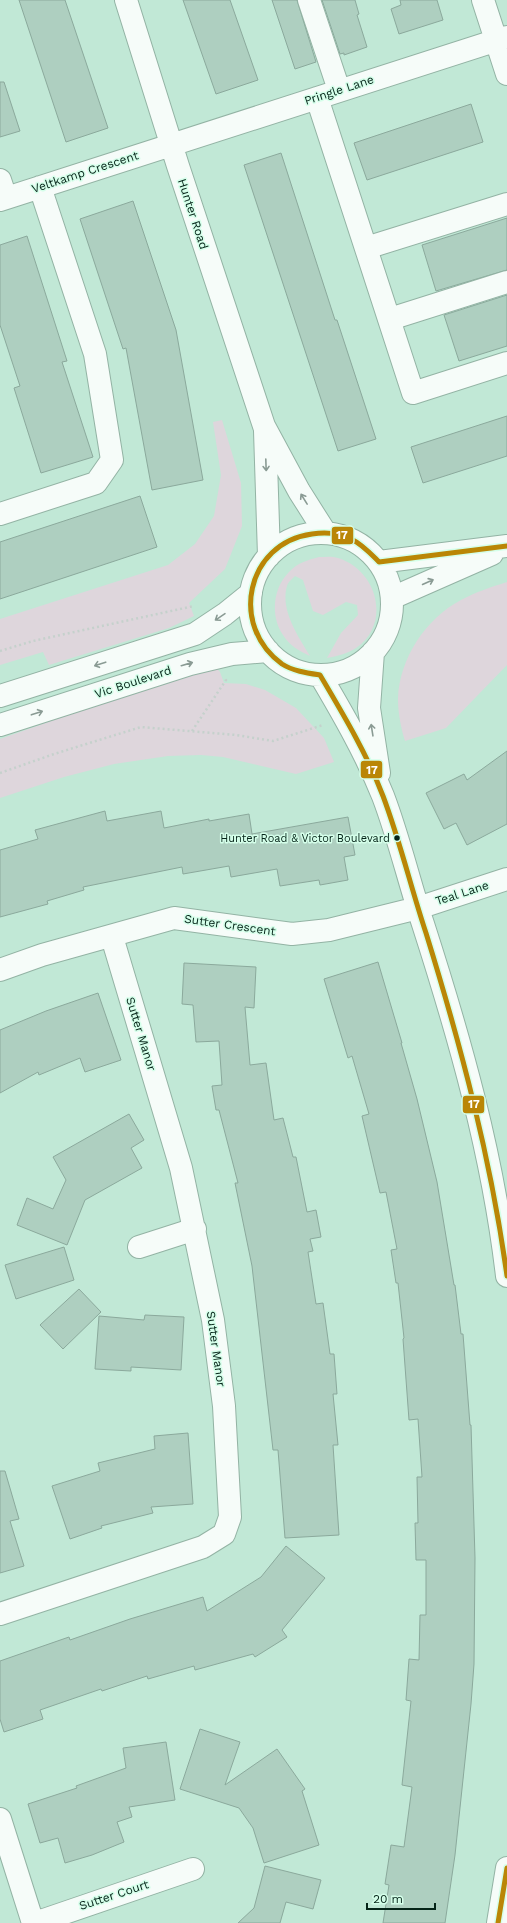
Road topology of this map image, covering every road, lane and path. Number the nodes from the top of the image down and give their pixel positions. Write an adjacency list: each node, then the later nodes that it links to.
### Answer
1 (126, 0): 8 (street, Hunter Road)
2 (309, 0): 6 (street)
3 (483, 0): 4 (street)
4 (501, 38): 5 (street); 6 (street, Pringle Lane)
5 (507, 74)
6 (339, 90): 7 (street, Pringle Lane)
7 (316, 98): 8 (street, Pringle Lane); 12 (street)
8 (171, 145): 9 (street, Veltkamp Crescent); 16 (street, Hunter Road)
9 (40, 187): 10 (street, Veltkamp Crescent); 17 (street)
10 (2, 193)
11 (507, 204): 12 (street)
12 (366, 248): 14 (street)
13 (507, 282): 14 (street)
14 (390, 319): 15 (street)
15 (507, 363)
16 (264, 426): 18 (street, Hunter Road, one-way to 16); 20 (street, Hunter Road, one-way to 20)
17 (0, 514)
18 (325, 532): 20 (street); 21 (street)
19 (507, 547): 21 (street); 23 (street, one-way to 19)
20 (269, 556): 22 (street)
21 (379, 562): 23 (street)
22 (250, 593): 26 (street); 30 (street, one-way to 30)
23 (392, 598): 27 (street)
24 (197, 605): 25 (path)
25 (0, 651)
26 (268, 652): 28 (street); 31 (street, Vic Boulevard, one-way to 26)
27 (373, 652): 28 (street); 35 (street, one-way to 27)
28 (320, 675): 35 (street)
29 (226, 680): 33 (path)
30 (0, 696)
31 (0, 725)
32 (320, 727): 33 (path)
33 (192, 731): 34 (path)
34 (0, 772)
35 (383, 796): 37 (street)
36 (507, 879): 37 (street, Teal Lane)
37 (418, 908): 38 (street, Sutter Crescent); 42 (street)
38 (112, 936): 39 (street, Sutter Crescent); 40 (street, Sutter Manor)
39 (0, 970)
40 (195, 1229): 41 (street); 43 (street, Sutter Manor)
41 (139, 1247)
42 (507, 1276)
43 (0, 1614)
44 (0, 1819): 47 (street)
45 (507, 1868): 48 (street)
46 (193, 1869): 47 (street, Sutter Court)
47 (34, 1923)
48 (498, 1923)

